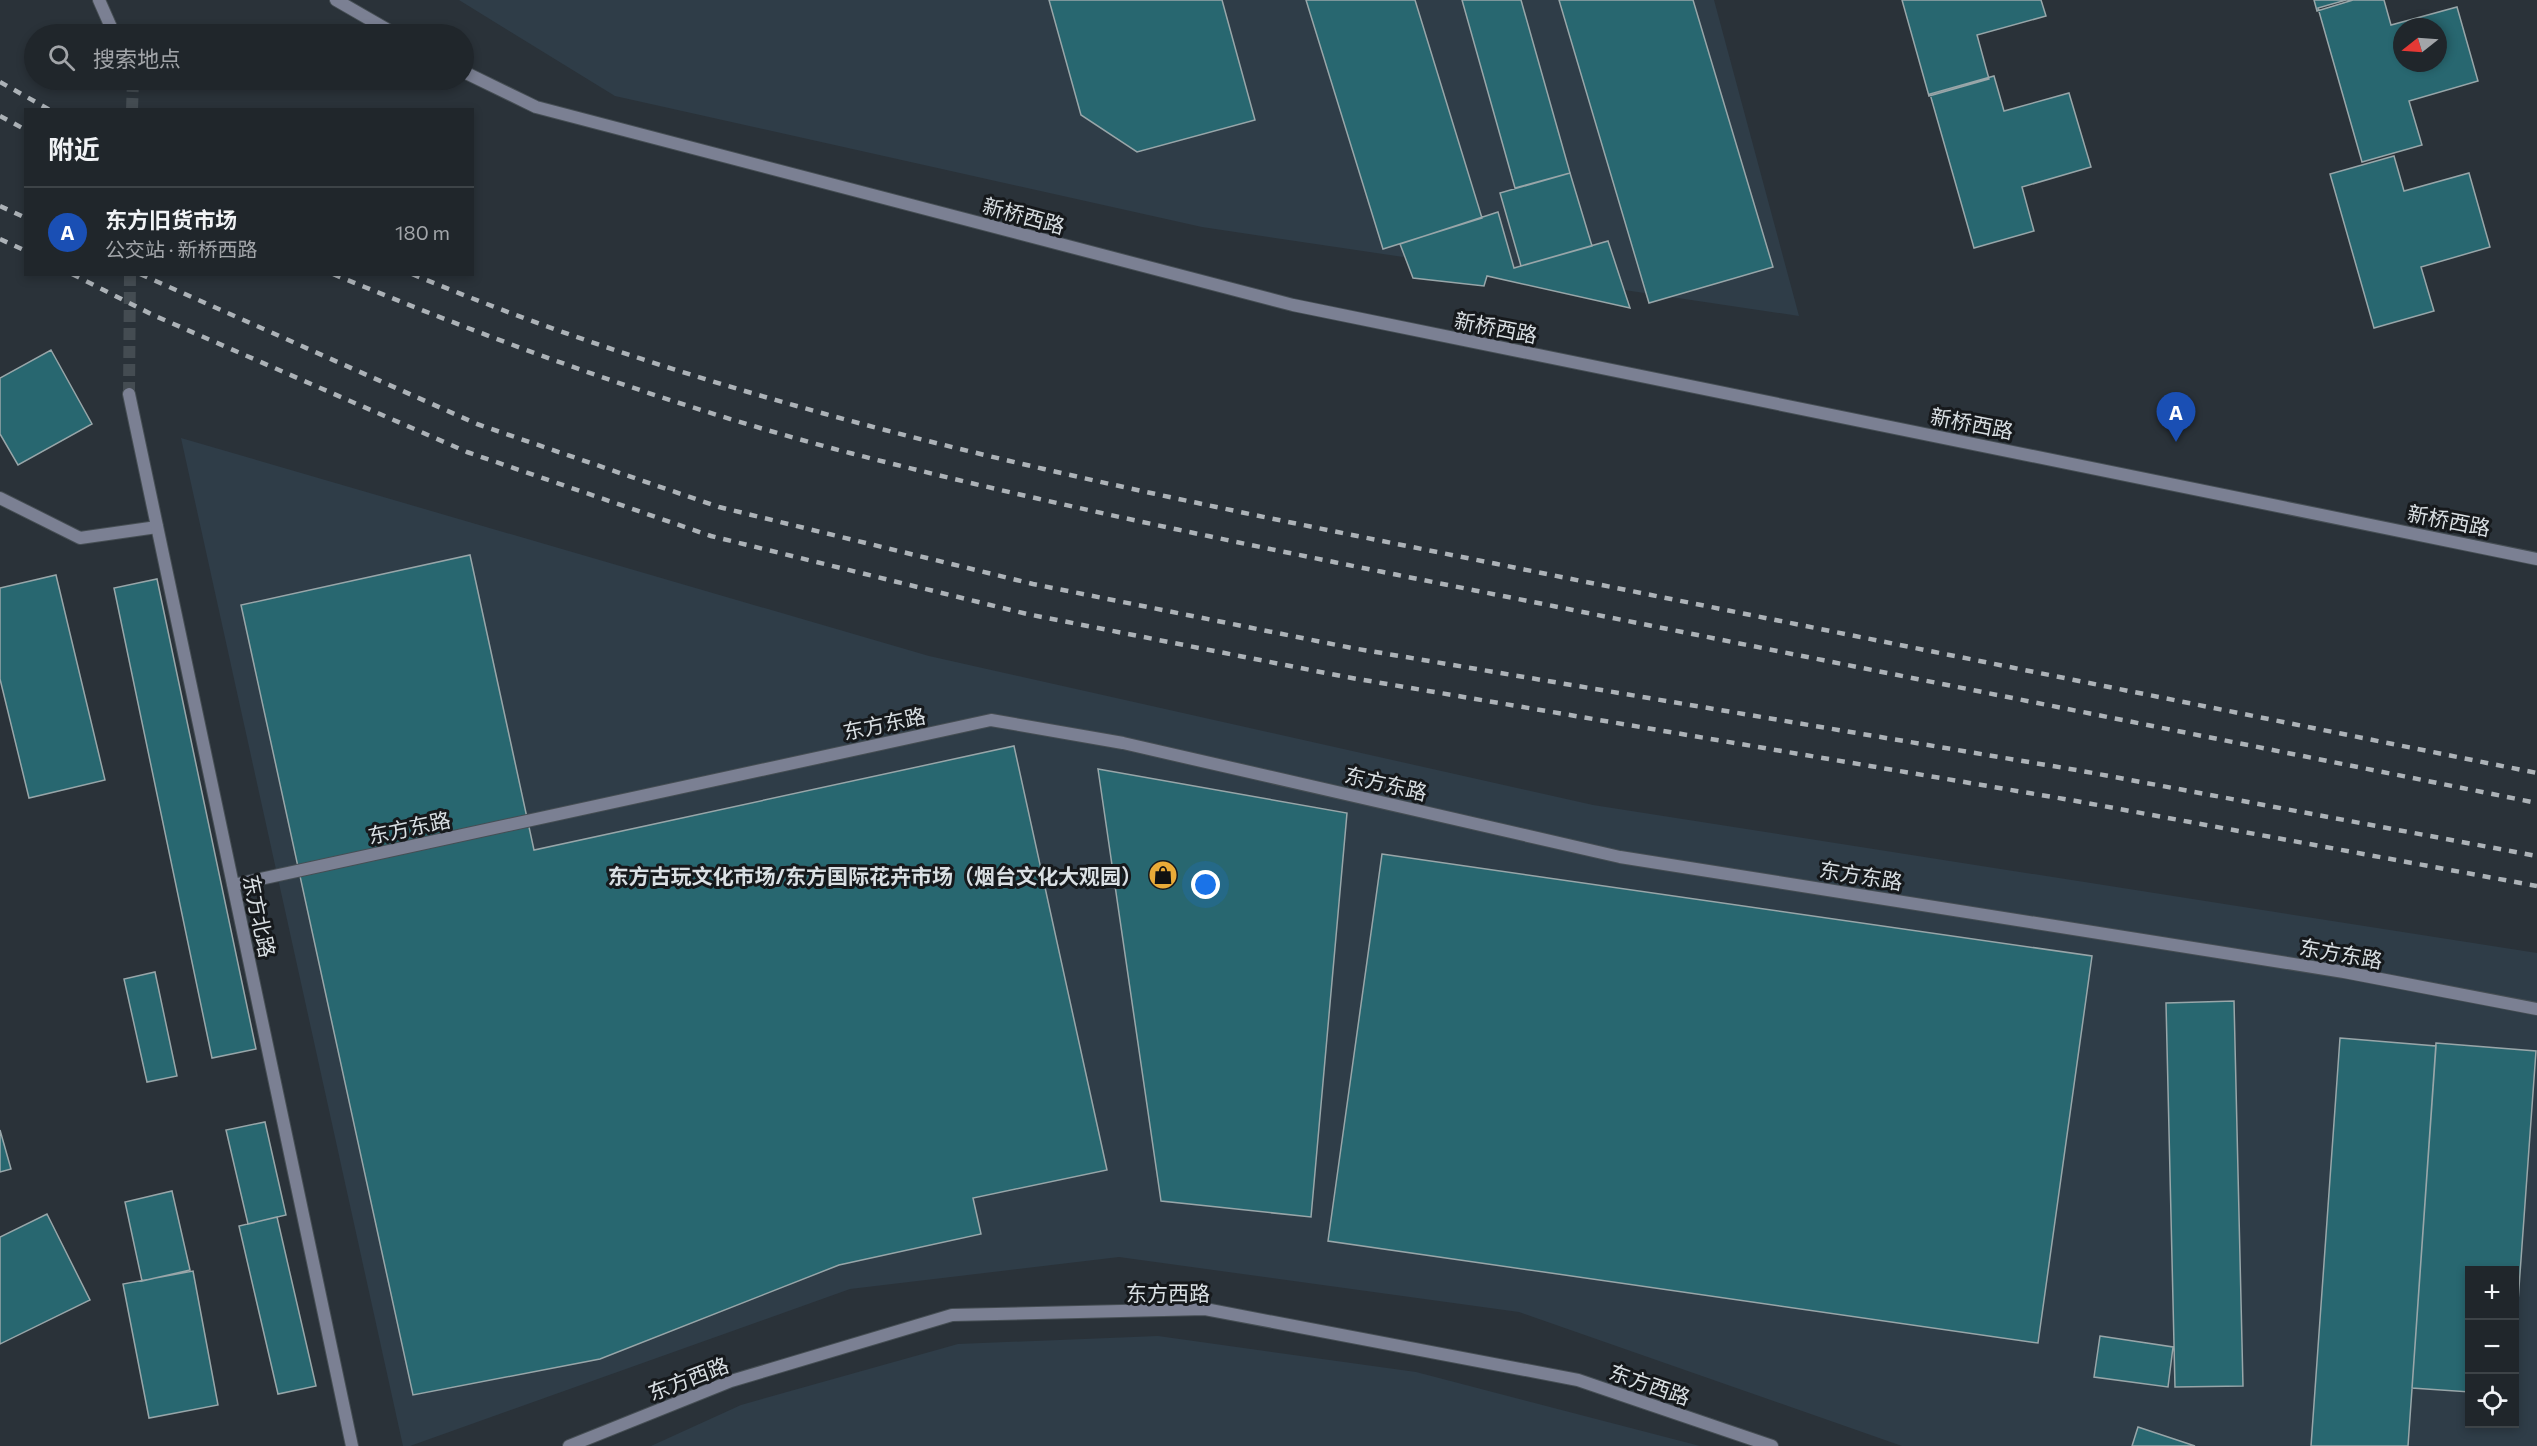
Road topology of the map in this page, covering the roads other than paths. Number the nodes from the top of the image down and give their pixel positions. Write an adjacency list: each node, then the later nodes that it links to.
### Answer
1 (99, 0): 3 (street)
2 (336, 0): 4 (street)
3 (110, 24)
4 (378, 24)
5 (474, 77): 9 (street, 新桥西路)
6 (129, 394): 8 (street, 东方北路)
7 (0, 498): 8 (street)
8 (157, 527): 10 (street, 东方北路)
9 (2537, 559)
10 (233, 885): 11 (street, 东方东路); 12 (street, 东方北路)
11 (2537, 1009)
12 (352, 1446)
13 (569, 1446): 14 (street, 东方西路)
14 (1772, 1446)

